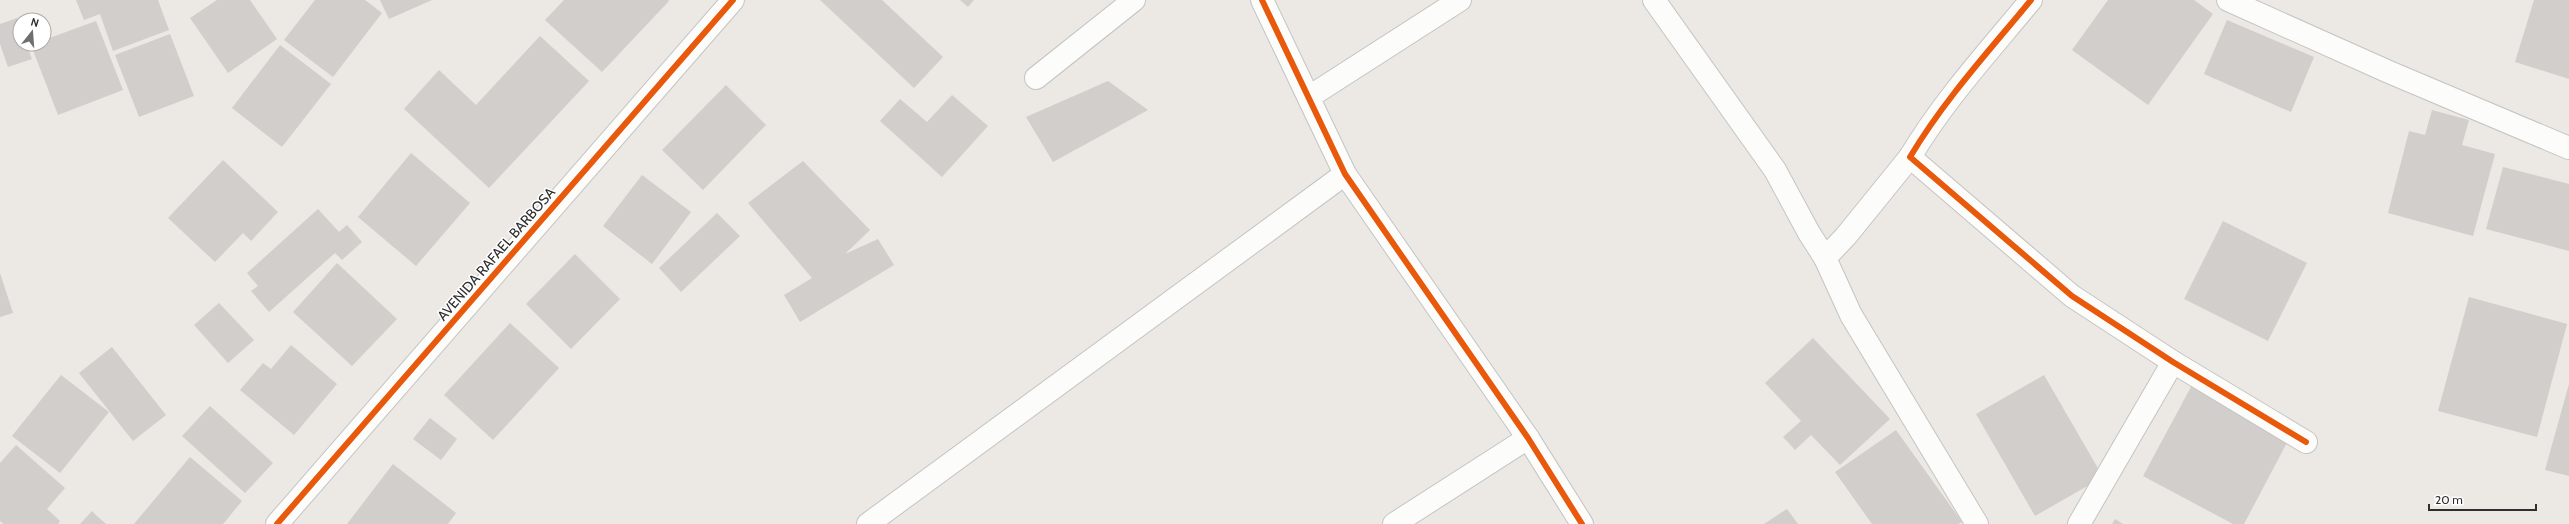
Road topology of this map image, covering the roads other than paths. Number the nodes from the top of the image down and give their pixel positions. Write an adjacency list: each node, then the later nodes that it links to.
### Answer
1 (733, 0): 17 (street, AVENIDA RAFAEL BARBOSA)
2 (1134, 0): 8 (street)
3 (1262, 0): 9 (street)
4 (1460, 0): 9 (street)
5 (1654, 0): 13 (street)
6 (2031, 0): 11 (street)
7 (2228, 0): 10 (street)
8 (1036, 78)
9 (1309, 97): 12 (street)
10 (2569, 148)
11 (1910, 158): 13 (street); 14 (street)
12 (1345, 174): 15 (street); 18 (street)
13 (1825, 258): 21 (street)
14 (2173, 362): 16 (street); 22 (street)
15 (1528, 438): 19 (street); 20 (street)
16 (2306, 442)
17 (277, 524)
18 (868, 524)
19 (1394, 524)
20 (1582, 524)
21 (1977, 524)
22 (2079, 524)

